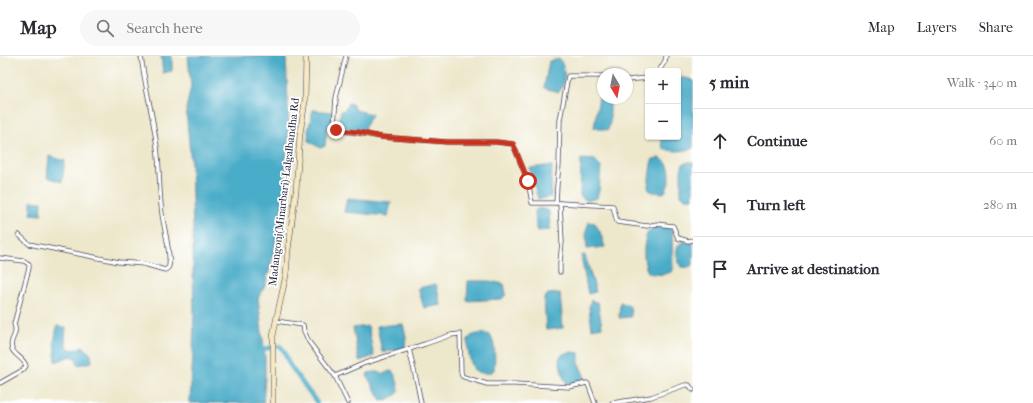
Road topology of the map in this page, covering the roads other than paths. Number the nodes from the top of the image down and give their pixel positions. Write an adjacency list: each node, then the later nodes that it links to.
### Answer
1 (141, 56): 10 (street)
2 (306, 56): 14 (main road, Madangonj(Minarbari)-Lalgalbandha Rd)
3 (346, 56): 9 (street)
4 (666, 56): 5 (street)
5 (661, 68)
6 (597, 76): 9 (street)
7 (645, 78): 8 (street)
8 (633, 79)
9 (558, 203): 11 (street); 13 (street)
10 (19, 235)
11 (693, 240)
12 (0, 258): 17 (street)
13 (560, 272)
14 (276, 321): 16 (street); 19 (main road, Madangonj(Minarbari)-Lalgalbandha Rd)
15 (409, 349): 16 (street); 21 (street); 22 (street)
16 (336, 376): 20 (street)
17 (0, 383)
18 (693, 390): 23 (street)
19 (273, 403)
20 (348, 403)
21 (421, 403)
22 (595, 403)
23 (612, 403)

